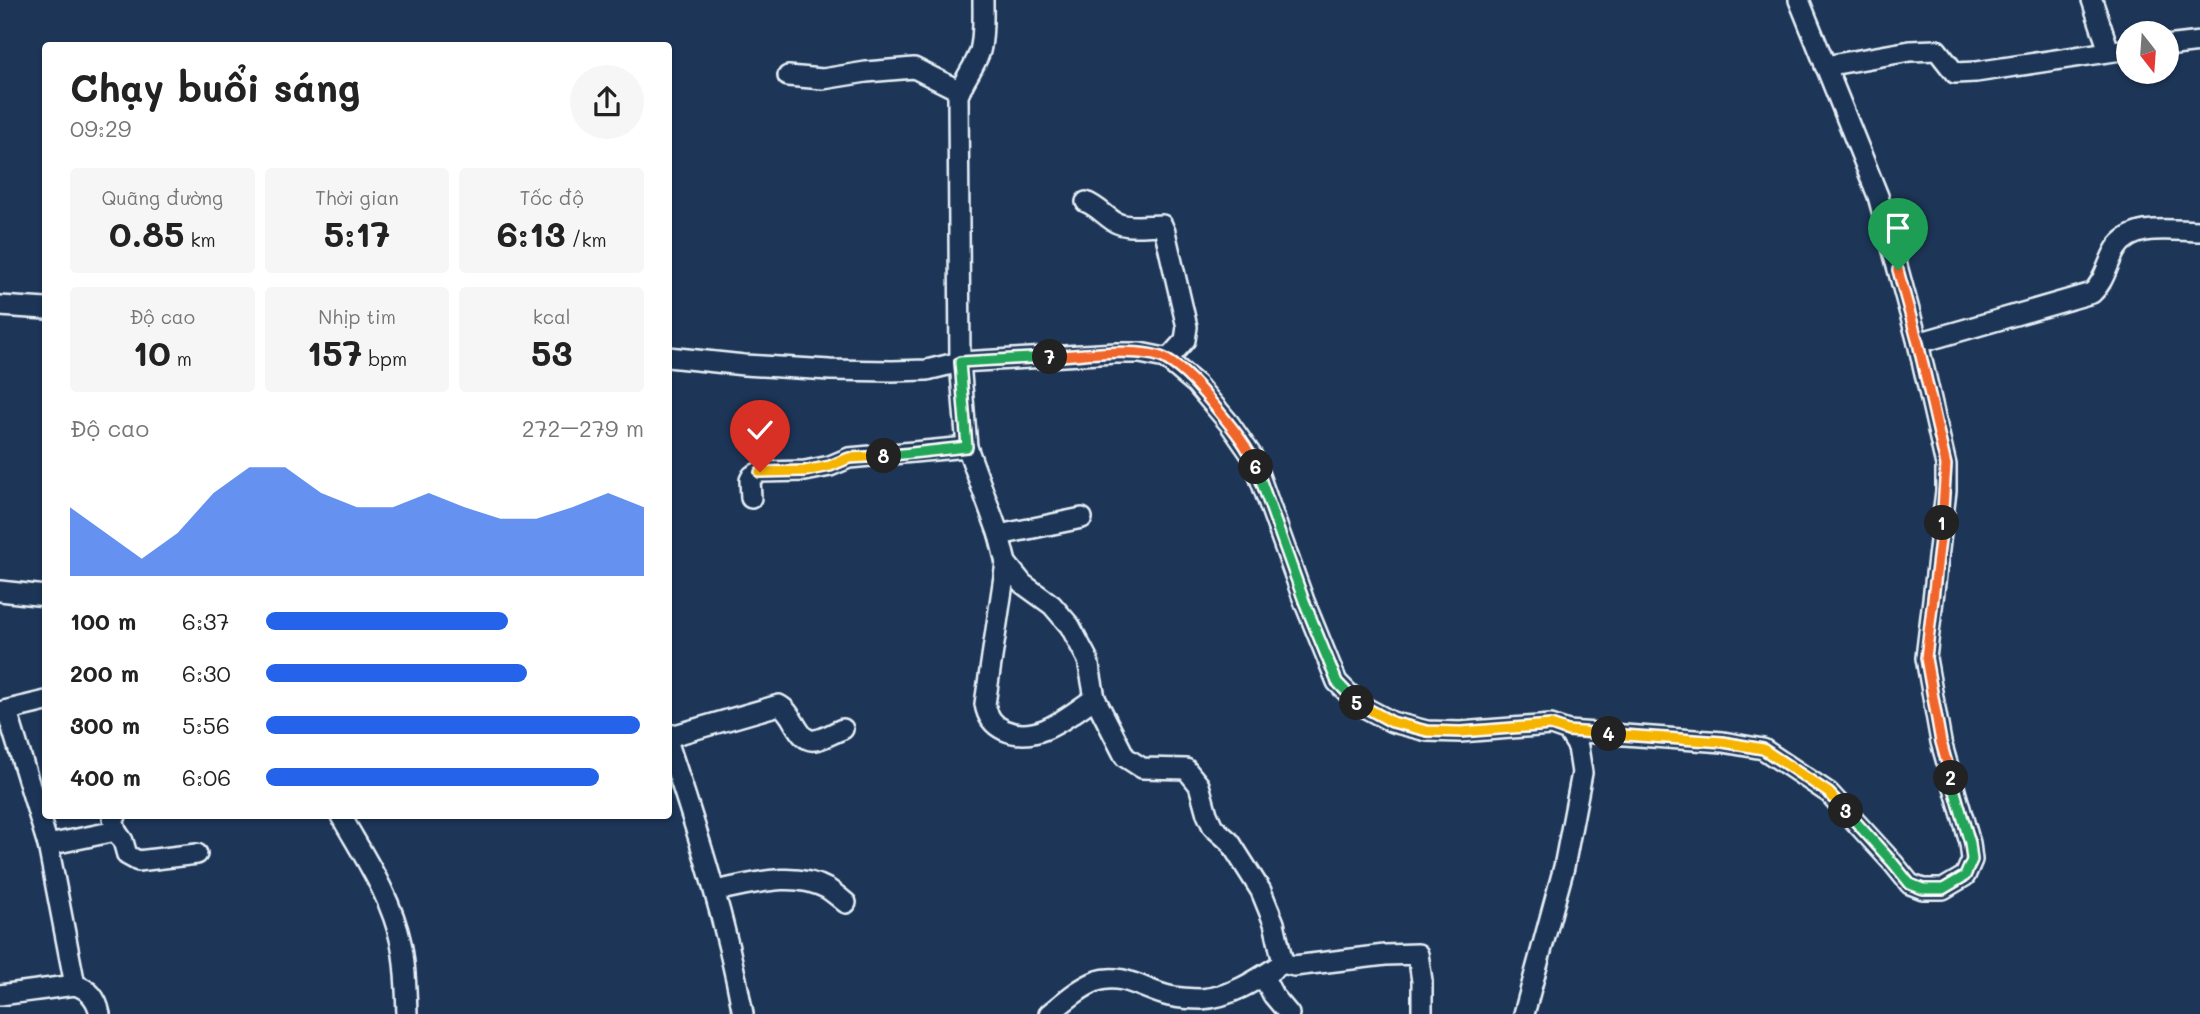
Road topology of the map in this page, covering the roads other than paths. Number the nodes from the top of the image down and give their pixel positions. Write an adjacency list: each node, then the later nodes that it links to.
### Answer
1 (983, 0): 10 (street)
2 (1799, 0): 8 (street)
3 (2092, 0): 5 (street)
4 (2200, 42): 6 (street)
5 (2116, 44)
6 (2179, 44)
7 (2116, 50): 8 (street)
8 (1825, 66): 15 (street)
9 (788, 76): 10 (street)
10 (960, 91): 18 (street)
11 (1086, 202): 17 (street)
12 (2200, 231): 15 (street)
13 (0, 306): 14 (street)
14 (42, 309)
15 (1918, 343): 30 (street)
16 (672, 357): 18 (street)
17 (1167, 360): 18 (street); 30 (street)
18 (960, 362): 19 (street)
19 (967, 447): 20 (street); 22 (street)
20 (751, 498)
21 (1082, 519): 22 (street)
22 (999, 535): 23 (street)
23 (1006, 563): 26 (street); 26 (street)
24 (0, 591): 25 (street)
25 (42, 596)
26 (1095, 698): 39 (street)
27 (42, 702): 28 (street)
28 (3, 711): 35 (street)
29 (842, 729): 31 (street)
30 (1568, 731): 49 (street)
31 (672, 736)
32 (672, 756): 37 (street)
33 (343, 819): 44 (street)
34 (116, 823): 35 (street); 36 (street)
35 (48, 845): 41 (street)
36 (197, 853)
37 (715, 891): 38 (street); 45 (street)
38 (846, 902)
39 (1283, 963): 40 (street); 48 (street)
40 (1262, 976): 46 (street); 47 (street)
41 (75, 985): 42 (street); 43 (street)
42 (0, 995)
43 (100, 1014)
44 (407, 1014)
45 (743, 1014)
46 (1049, 1014)
47 (1289, 1014)
48 (1422, 1014)
49 (1524, 1014)

